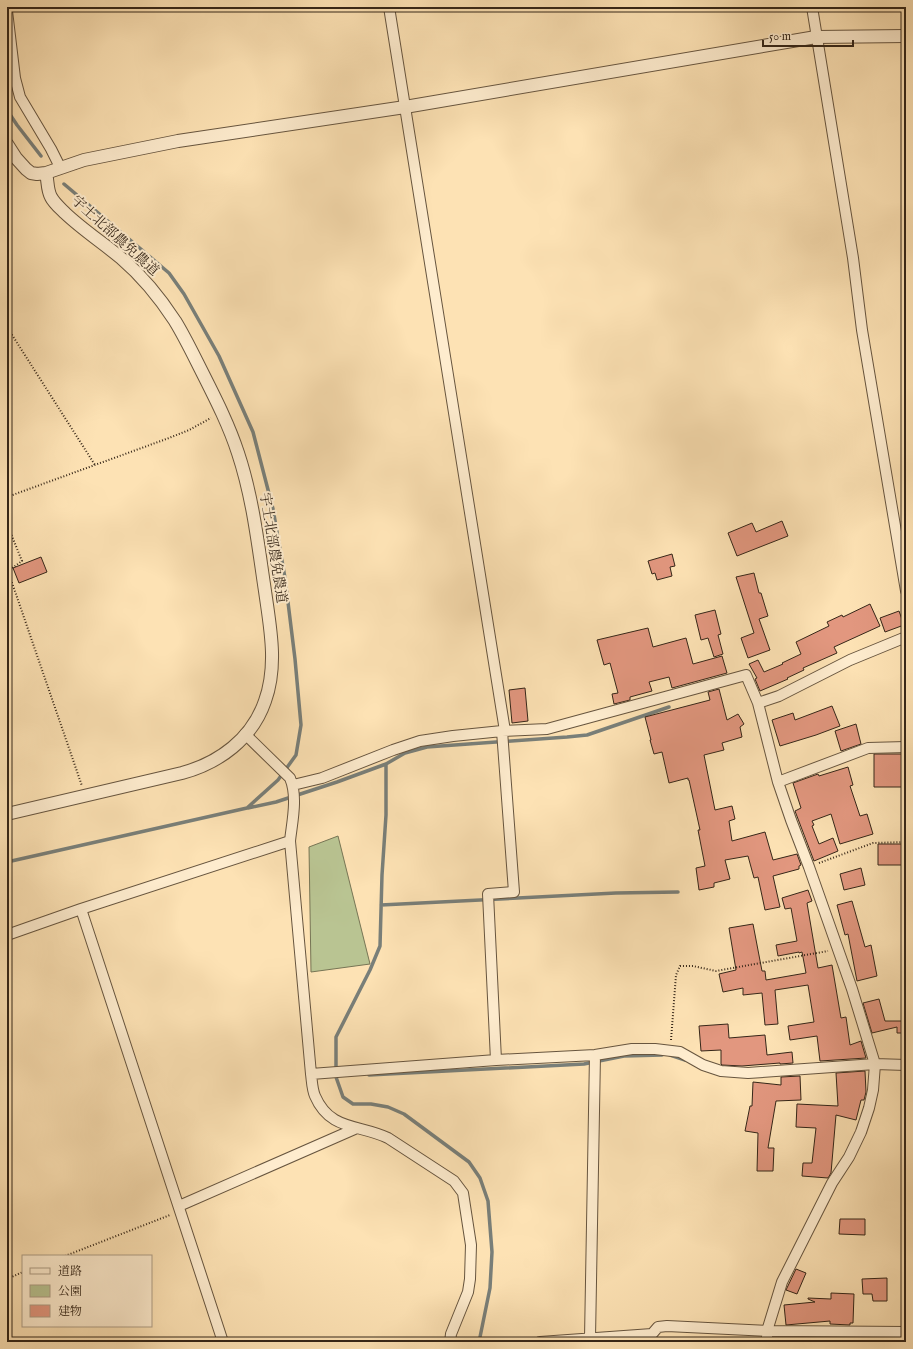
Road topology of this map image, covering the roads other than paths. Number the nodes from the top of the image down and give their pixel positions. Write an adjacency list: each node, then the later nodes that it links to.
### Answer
1 (389, 7): 6 (street)
2 (812, 7): 5 (street)
3 (7, 11): 8 (street)
4 (906, 36): 5 (street)
5 (816, 37): 6 (street); 10 (street)
6 (405, 107): 8 (street); 13 (street)
7 (7, 144): 9 (street)
8 (60, 167): 9 (street)
9 (46, 172): 14 (street, 宇土北部農免農道)
10 (906, 591)
11 (906, 637): 12 (street)
12 (758, 702): 13 (street); 16 (street)
13 (504, 731): 17 (street); 23 (street)
14 (245, 734): 17 (street); 18 (street, 宇土北部農免農道)
15 (906, 747): 16 (street)
16 (778, 782): 24 (street)
17 (293, 784): 19 (street)
18 (7, 814)
19 (290, 842): 20 (street); 26 (street)
20 (81, 909): 21 (street); 28 (street)
21 (7, 935)
22 (595, 1055): 23 (street); 24 (street); 31 (street)
23 (496, 1060): 26 (street)
24 (874, 1064): 25 (street); 29 (street)
25 (906, 1065)
26 (311, 1074): 27 (street)
27 (357, 1128): 28 (street); 34 (street)
28 (180, 1208): 33 (street)
29 (767, 1331): 30 (street); 32 (street); 36 (street)
30 (906, 1332)
31 (590, 1338): 32 (street); 35 (street)
32 (647, 1338)
33 (223, 1342)
34 (450, 1342)
35 (540, 1342)
36 (767, 1342)

